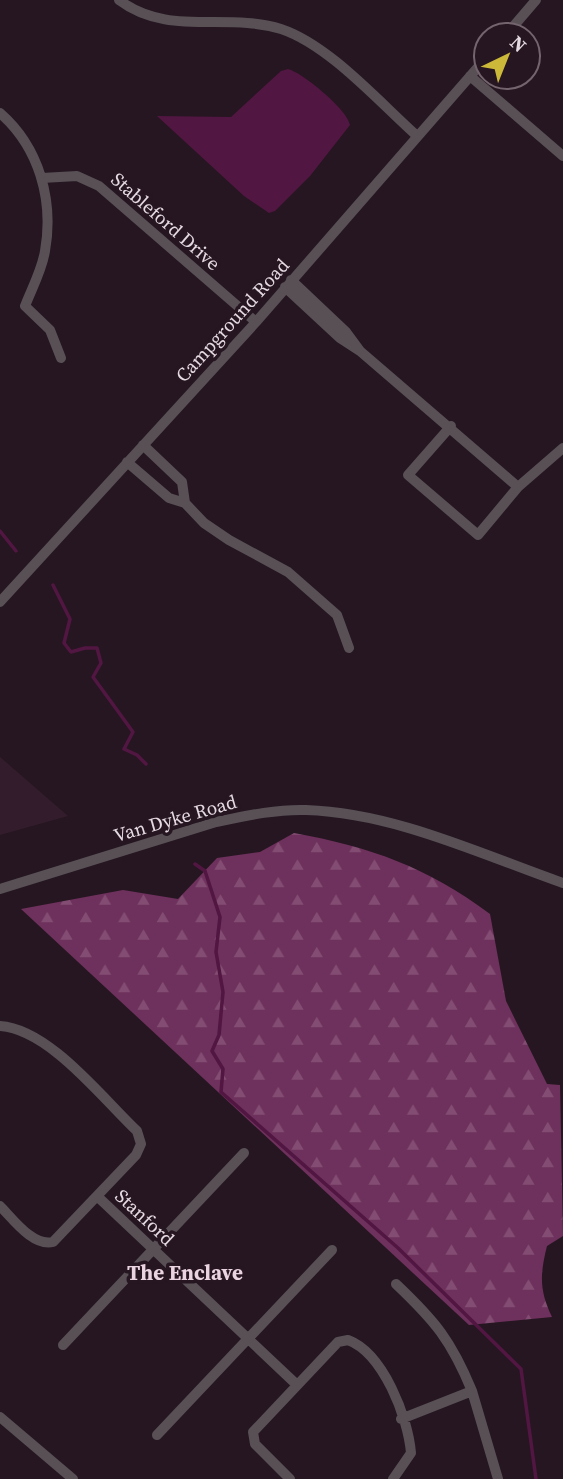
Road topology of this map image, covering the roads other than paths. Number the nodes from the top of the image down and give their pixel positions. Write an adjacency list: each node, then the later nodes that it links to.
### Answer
1 (118, 0): 7 (street)
2 (536, 0): 3 (street)
3 (518, 21)
4 (472, 74): 5 (street, Campground Road)
5 (470, 76): 7 (street, Campground Road); 8 (street)
6 (0, 113): 9 (street)
7 (416, 135): 10 (street, Campground Road)
8 (563, 156)
9 (41, 178): 11 (street, Stableford Drive); 12 (street)
10 (288, 284): 11 (street, Campground Road); 13 (street)
11 (256, 322): 14 (street, Campground Road)
12 (61, 358)
13 (451, 426): 18 (street); 18 (street)
14 (143, 445): 17 (street, Campground Road); 19 (street)
15 (563, 448): 16 (street)
16 (559, 460): 18 (street)
17 (127, 462): 19 (street); 20 (street, Campground Road)
18 (518, 487)
19 (185, 503): 21 (street)
20 (0, 602)
21 (349, 648)
22 (563, 883): 23 (street, Van Dyke Road)
23 (0, 889)
24 (0, 1026): 26 (street, Stanford)
25 (244, 1153): 28 (street)
26 (98, 1197): 27 (street); 28 (street, Stanford)
27 (0, 1206)
28 (153, 1249): 31 (street, Stanford); 32 (street)
29 (332, 1250): 31 (street)
30 (396, 1284): 34 (street)
31 (248, 1339): 33 (street, Stanford); 37 (street)
32 (63, 1346)
33 (296, 1384): 36 (street); 39 (street)
34 (472, 1391): 36 (street); 41 (street)
35 (0, 1418): 38 (street)
36 (401, 1419): 40 (street)
37 (157, 1435)
38 (73, 1479)
39 (290, 1479)
40 (393, 1479)
41 (498, 1479)

